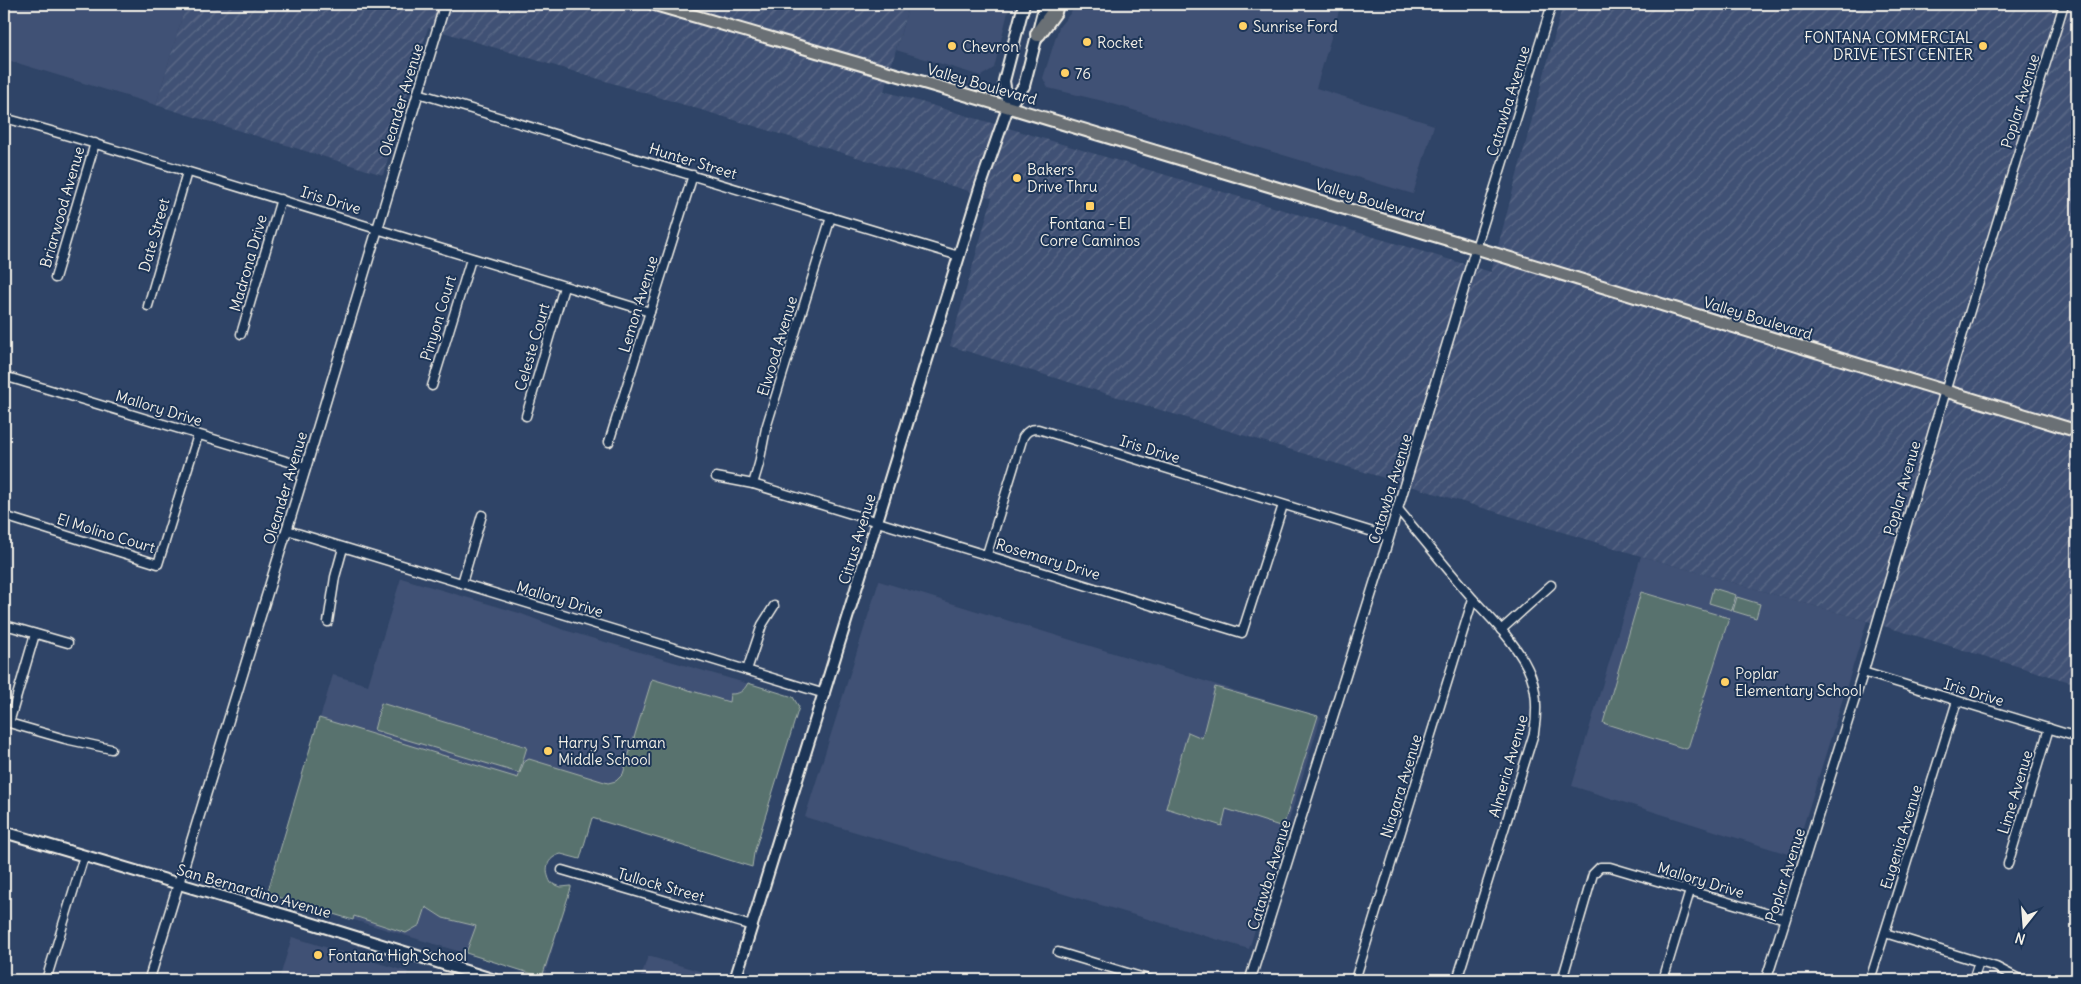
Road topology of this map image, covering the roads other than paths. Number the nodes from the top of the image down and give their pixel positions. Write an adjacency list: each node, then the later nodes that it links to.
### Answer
1 (446, 4): 9 (street, Oleander Avenue)
2 (653, 4): 10 (main road, Valley Boulevard)
3 (1024, 4): 10 (main road, Citrus Avenue)
4 (1045, 4): 8 (main road, Citrus Avenue)
5 (1056, 4): 8 (highway)
6 (1552, 4): 18 (street, Catawba Avenue)
7 (2064, 4): 28 (street, Poplar Avenue)
8 (1038, 34): 10 (main road, Citrus Avenue)
9 (418, 93): 14 (street, Hunter Street); 17 (street, Oleander Avenue)
10 (1008, 107): 18 (main road, Valley Boulevard); 19 (main road, Citrus Avenue)
11 (4, 118): 12 (street, Iris Drive)
12 (95, 143): 13 (street, Iris Drive); 21 (street, Briarwood Avenue)
13 (187, 172): 15 (street, Iris Drive); 23 (street, Date Street)
14 (693, 175): 16 (street, Hunter Street); 24 (street, Lemon Avenue)
15 (281, 199): 17 (street, Iris Drive); 25 (street, Madrona Drive)
16 (831, 217): 19 (street, Hunter Street); 35 (street, Elwood Avenue)
17 (377, 229): 20 (street, Iris Drive); 33 (street, Oleander Avenue)
18 (1476, 248): 28 (main road, Valley Boulevard); 37 (street, Catawba Avenue)
19 (959, 256): 40 (main road, Citrus Avenue)
20 (471, 259): 22 (street, Iris Drive); 27 (street, Pinyon Court)
21 (55, 278)
22 (564, 287): 24 (street, Iris Drive); 29 (street, Celeste Court)
23 (148, 306)
24 (650, 312): 32 (street, Lemon Avenue)
25 (241, 334)
26 (4, 376): 31 (street, Mallory Drive)
27 (432, 386)
28 (1945, 392): 30 (main road, Valley Boulevard); 55 (street, Poplar Avenue)
29 (526, 416)
30 (2077, 431)
31 (198, 435): 33 (street, Mallory Drive); 39 (street, El Molino Court)
32 (609, 442)
33 (306, 467): 41 (street, Oleander Avenue)
34 (716, 477): 35 (street, Rosemary Drive)
35 (753, 484): 40 (street, Rosemary Drive)
36 (1283, 505): 42 (street, Iris Drive); 44 (street, Iris Drive); 44 (street, Rosemary Drive)
37 (1398, 509): 42 (street, Catawba Avenue); 47 (street, Almeria Avenue)
38 (482, 515): 45 (street)
39 (4, 516)
40 (878, 522): 44 (street, Rosemary Drive); 56 (main road, Citrus Avenue)
41 (287, 530): 43 (street, Mallory Drive); 65 (street, Oleander Avenue)
42 (1389, 537): 79 (street, Catawba Avenue)
43 (344, 548): 45 (street, Mallory Drive); 49 (street)
44 (987, 554)
45 (462, 583): 54 (street, Mallory Drive)
46 (1552, 585): 51 (street)
47 (1473, 599): 51 (street, Almeria Avenue); 80 (street, Niagara Avenue)
48 (774, 606): 54 (street)
49 (328, 622)
50 (4, 626): 52 (street)
51 (1501, 630): 81 (street, Almeria Avenue)
52 (35, 634): 53 (street); 60 (street)
53 (68, 643)
54 (747, 670): 56 (street, Mallory Drive)
55 (1863, 672): 57 (street, Iris Drive); 67 (street, Poplar Avenue)
56 (825, 694): 68 (main road, Citrus Avenue)
57 (1957, 701): 58 (street, Iris Drive); 69 (street, Eugenia Avenue)
58 (2049, 728): 59 (street, Iris Drive); 63 (street, Lime Avenue)
59 (2077, 738)
60 (111, 749)
61 (4, 832): 62 (main road, San Bernardino Avenue)
62 (84, 856): 65 (main road, San Bernardino Avenue); 74 (street)
63 (2008, 864)
64 (562, 870): 68 (street, Tullock Street)
65 (177, 884): 72 (main road, San Bernardino Avenue); 75 (street, Oleander Avenue)
66 (1690, 891): 67 (street, Mallory Drive); 82 (street, Mallory Drive); 83 (street)
67 (1785, 919): 84 (street, Poplar Avenue)
68 (752, 926): 77 (main road, Citrus Avenue)
69 (1885, 933): 71 (street); 85 (street, Eugenia Avenue)
70 (1058, 952): 73 (street)
71 (1979, 962): 86 (street); 87 (street)
72 (469, 976): 76 (main road, San Bernardino Avenue)
73 (1126, 977): 78 (street)
74 (46, 980)
75 (149, 980)
76 (495, 980)
77 (735, 980)
78 (1151, 980)
79 (1250, 980)
80 (1354, 980)
81 (1457, 980)
82 (1562, 980)
83 (1663, 980)
84 (1766, 980)
85 (1870, 980)
86 (1973, 980)
87 (2021, 980)

